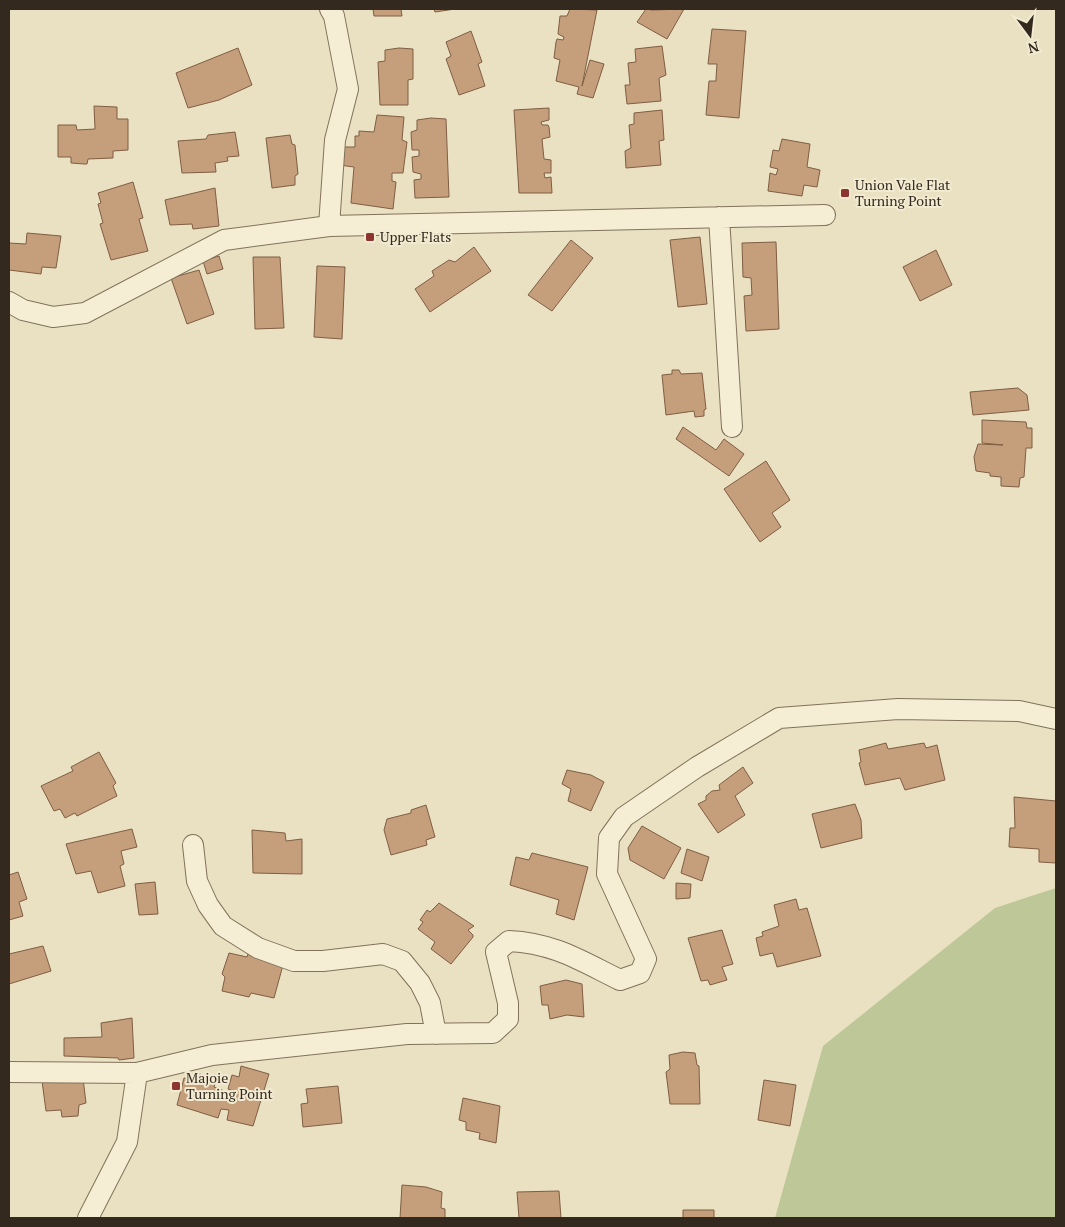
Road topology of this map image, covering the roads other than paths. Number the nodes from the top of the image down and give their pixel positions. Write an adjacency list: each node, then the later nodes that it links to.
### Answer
1 (330, 9): 4 (street)
2 (825, 215): 3 (street)
3 (718, 218): 4 (street); 6 (street)
4 (329, 226): 5 (street)
5 (9, 302)
6 (732, 426)
7 (1056, 719): 9 (street)
8 (193, 845): 9 (street)
9 (436, 1034): 11 (street)
10 (9, 1072): 11 (street)
11 (137, 1073): 12 (street)
12 (88, 1218)

